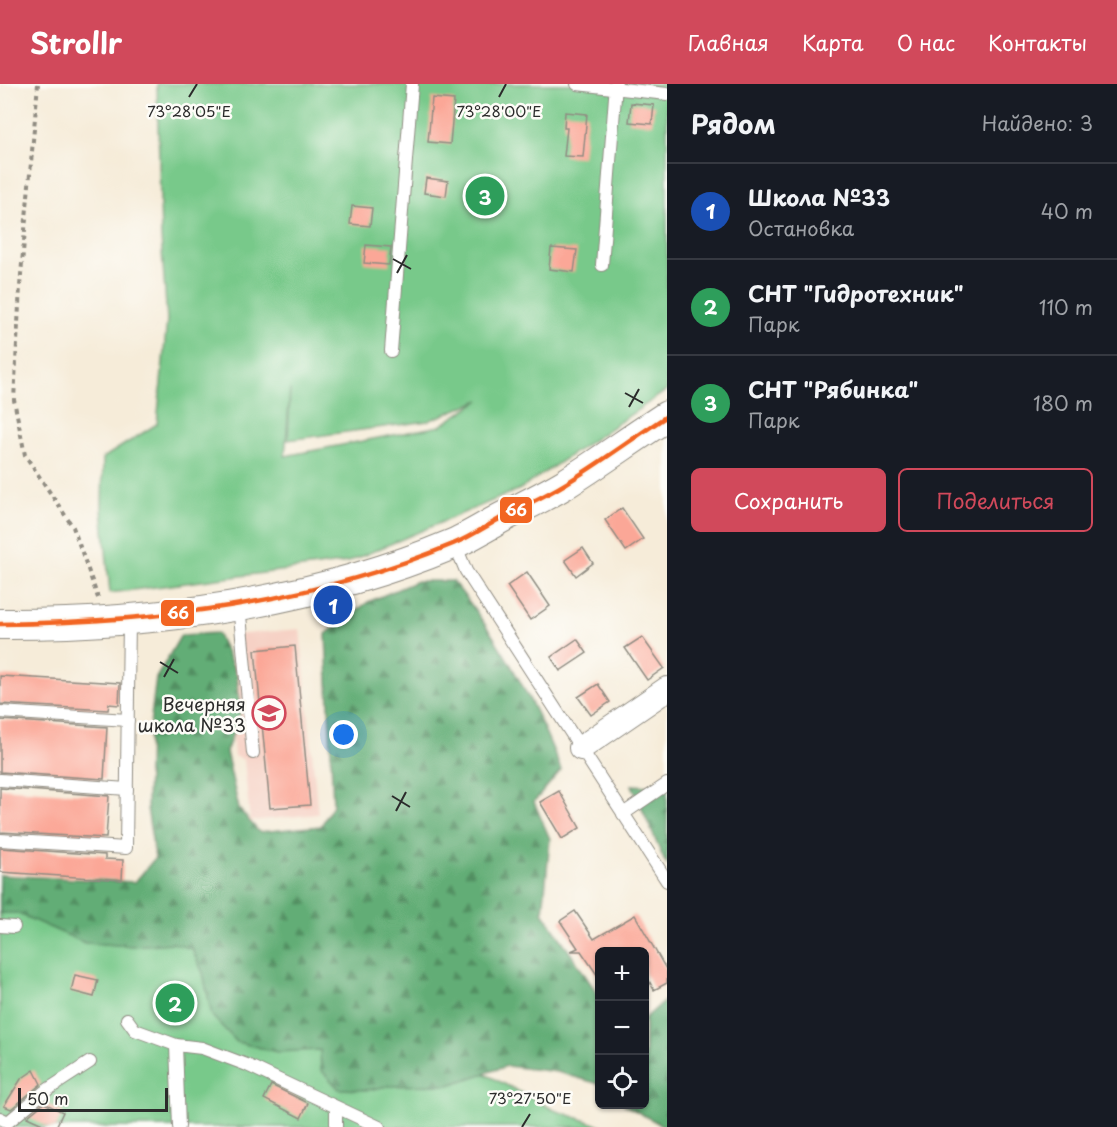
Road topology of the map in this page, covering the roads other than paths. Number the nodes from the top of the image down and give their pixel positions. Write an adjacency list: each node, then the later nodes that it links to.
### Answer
1 (412, 84): 6 (lane)
2 (577, 84): 3 (lane)
3 (615, 86): 4 (lane); 5 (lane)
4 (667, 94)
5 (602, 265)
6 (391, 351)
7 (667, 416): 8 (street)
8 (454, 543): 9 (street); 15 (lane)
9 (239, 605): 10 (street); 16 (lane)
10 (117, 621): 11 (street); 14 (lane)
11 (0, 624)
12 (667, 689): 15 (street)
13 (0, 712): 14 (lane)
14 (128, 720): 19 (lane)
15 (581, 748): 20 (lane)
16 (253, 753)
17 (0, 780): 19 (lane)
18 (667, 784): 20 (lane)
19 (127, 789): 21 (lane)
20 (623, 814): 22 (lane)
21 (0, 840)
22 (667, 881)
23 (0, 926): 24 (lane)
24 (15, 927)
25 (128, 1019): 26 (lane)
26 (176, 1045): 28 (lane); 30 (lane)
27 (90, 1062): 29 (lane)
28 (336, 1108): 31 (lane); 32 (lane)
29 (0, 1118)
30 (179, 1127)
31 (336, 1127)
32 (379, 1127)

